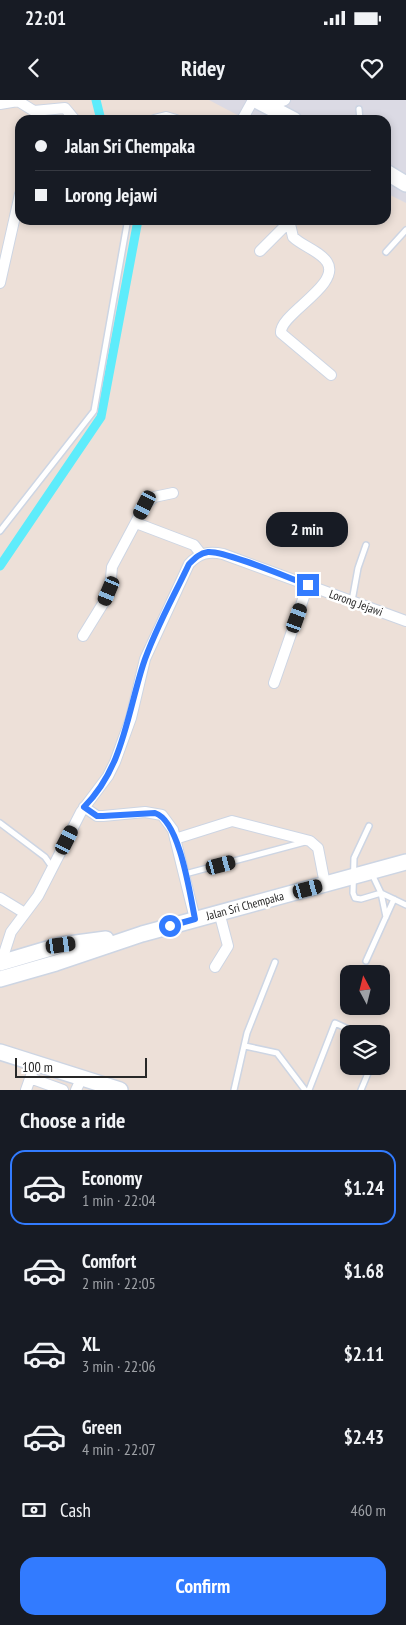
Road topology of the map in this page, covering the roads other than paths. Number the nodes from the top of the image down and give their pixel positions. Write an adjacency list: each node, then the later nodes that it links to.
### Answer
1 (18, 100): 4 (street); 6 (street)
2 (285, 100): 3 (street)
3 (259, 102): 8 (street); 9 (main road)
4 (0, 104)
5 (359, 109): 10 (lane)
6 (32, 115): 7 (street)
7 (71, 115)
8 (247, 115)
9 (284, 115)
10 (360, 115)
11 (391, 175): 12 (main road)
12 (406, 184)
13 (15, 216): 20 (street)
14 (127, 225): 24 (lane)
15 (285, 225): 18 (street)
16 (291, 225): 21 (street)
17 (406, 230): 19 (lane)
18 (260, 251)
19 (386, 252)
20 (0, 283)
21 (331, 375)
22 (173, 493): 23 (street)
23 (136, 523): 26 (street); 30 (street)
24 (0, 531)
25 (366, 545): 28 (lane)
26 (201, 554): 27 (street, Lorong Jejawi); 32 (street)
27 (308, 585): 28 (street, Lorong Jejawi); 31 (street)
28 (352, 602): 29 (street, Lorong Jejawi)
29 (406, 621)
30 (84, 636)
31 (274, 683)
32 (84, 807): 35 (street); 38 (street)
33 (0, 823): 38 (lane)
34 (369, 826): 41 (lane)
35 (175, 839): 36 (street); 40 (street)
36 (310, 841): 40 (lane); 42 (street)
37 (406, 862): 39 (main road, Jalan Sri Chempaka)
38 (52, 868): 47 (street)
39 (371, 872): 41 (main road, Jalan Sri Chempaka); 43 (lane)
40 (185, 874): 50 (street)
41 (354, 877): 42 (main road, Jalan Sri Chempaka); 43 (lane)
42 (325, 884): 48 (main road, Jalan Sri Chempaka)
43 (381, 893): 45 (lane); 49 (lane)
44 (0, 898): 47 (street)
45 (394, 899): 46 (lane); 49 (lane)
46 (406, 905)
47 (23, 912): 54 (street)
48 (219, 912): 50 (main road, Jalan Sri Chempaka); 55 (street)
49 (386, 917): 52 (lane)
50 (195, 919): 51 (main road, Jalan Sri Chempaka)
51 (142, 934): 54 (main road); 56 (main road)
52 (366, 961)
53 (275, 962): 59 (lane)
54 (1, 963)
55 (215, 967)
56 (0, 979)
57 (340, 1025): 68 (lane)
58 (0, 1045): 61 (main road)
59 (245, 1046): 67 (lane); 68 (lane)
60 (0, 1052): 61 (main road)
61 (35, 1067): 63 (main road); 65 (street); 66 (street)
62 (368, 1075): 69 (lane)
63 (79, 1084): 64 (main road)
64 (113, 1089)
65 (26, 1090)
66 (63, 1090)
67 (234, 1090)
68 (307, 1090)
69 (362, 1090)

